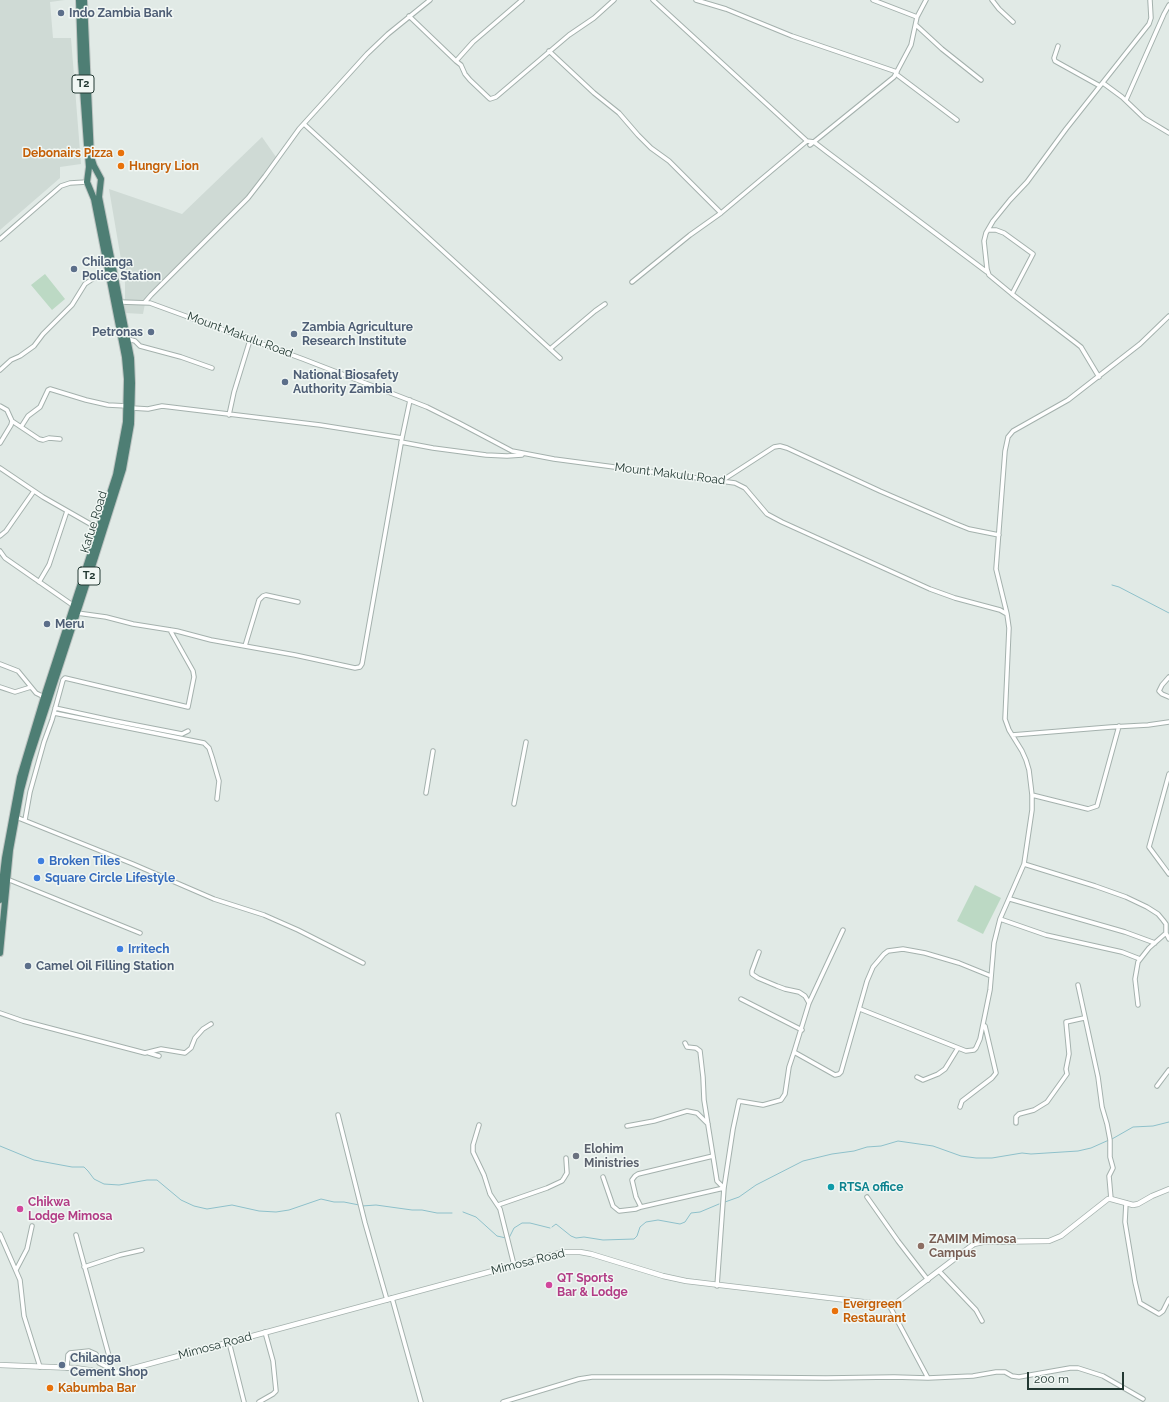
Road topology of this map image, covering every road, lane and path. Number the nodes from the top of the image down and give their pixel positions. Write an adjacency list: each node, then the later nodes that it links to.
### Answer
1 (79, 0): 30 (highway, Kafue Road / T2)
2 (84, 0): 29 (highway, T2)
3 (430, 0): 13 (street)
4 (522, 0): 19 (street)
5 (614, 0): 18 (street)
6 (653, 0): 27 (street)
7 (696, 0): 20 (street)
8 (873, 0): 14 (street)
9 (926, 0): 14 (street)
10 (992, 0): 15 (street)
11 (1150, 0): 22 (street)
12 (1169, 5): 23 (street)
13 (409, 16): 19 (street); 25 (street)
14 (917, 17): 16 (street)
15 (1013, 22)
16 (916, 25): 20 (street); 21 (street)
17 (1058, 46): 22 (street)
18 (549, 51): 19 (street); 32 (street)
19 (456, 61)
20 (896, 73): 24 (street); 28 (street)
21 (981, 80)
22 (1102, 85): 23 (street); 33 (street)
23 (1126, 100): 26 (street)
24 (957, 120)
25 (304, 124): 40 (street); 45 (street)
26 (1169, 133)
27 (807, 141): 28 (street); 32 (street)
28 (812, 143): 35 (street)
29 (100, 177): 30 (highway); 31 (highway)
30 (88, 182): 31 (highway); 34 (street); 36 (highway, Kafue Road / T2)
31 (100, 186): 39 (highway, Kafue Road / T2)
32 (721, 213): 37 (street)
33 (988, 230): 35 (street); 38 (street)
34 (0, 239)
35 (987, 272): 38 (street)
36 (109, 274): 48 (street); 52 (highway, Kafue Road / T2)
37 (632, 282)
38 (1012, 294): 49 (street)
39 (120, 302): 40 (street, Mount Makulu Road); 43 (highway, Kafue Road / T2)
40 (145, 302): 44 (street, Mount Makulu Road)
41 (605, 304): 45 (street)
42 (1169, 316): 49 (street)
43 (128, 339): 47 (street); 52 (highway, Kafue Road / T2)
44 (250, 340): 50 (street, Mount Makulu Road); 53 (street)
45 (550, 349): 46 (street)
46 (560, 358)
47 (212, 368)
48 (0, 370)
49 (1099, 377): 65 (street)
50 (410, 400): 57 (street); 59 (street, Mount Makulu Road)
51 (0, 406): 54 (street)
52 (130, 407): 53 (street); 55 (street); 64 (highway, Kafue Road / T2); 71 (highway, Kafue Road / T2)
53 (229, 415): 57 (street)
54 (12, 421): 55 (street); 58 (street)
55 (21, 427): 56 (street)
56 (60, 440)
57 (401, 440): 59 (street); 74 (street)
58 (0, 442)
59 (527, 455): 61 (street, Mount Makulu Road)
60 (0, 468): 62 (street)
61 (723, 480): 65 (street); 72 (street, Mount Makulu Road)
62 (34, 491): 63 (street); 66 (street)
63 (67, 511): 64 (street); 68 (street)
64 (99, 529): 70 (highway, Kafue Road / T2)
65 (999, 535): 72 (street)
66 (0, 536)
67 (0, 550): 68 (street)
68 (39, 582): 70 (street)
69 (298, 602): 74 (street)
70 (74, 606): 79 (highway, Kafue Road / T2)
71 (77, 613): 73 (street); 81 (highway, Kafue Road / T2)
72 (1007, 614): 86 (street)
73 (170, 630): 74 (street); 82 (street)
74 (245, 646)
75 (0, 664): 78 (street)
76 (1169, 677): 80 (street)
77 (0, 687): 78 (street)
78 (31, 687): 79 (street)
79 (44, 697): 103 (highway, Kafue Road / T2)
80 (1169, 697)
81 (45, 708): 82 (street); 89 (highway, Kafue Road / T2)
82 (54, 710): 85 (street); 90 (street); 95 (street)
83 (1169, 722): 84 (street)
84 (1119, 726): 86 (street); 94 (street)
85 (188, 731)
86 (1012, 735): 94 (street)
87 (526, 742): 96 (street)
88 (433, 752): 93 (street)
89 (30, 757): 90 (street); 97 (highway, Kafue Road / T2)
90 (40, 760): 98 (street)
91 (1169, 774): 92 (street)
92 (1168, 781): 100 (street)
93 (426, 793)
94 (1032, 795): 99 (street)
95 (217, 799)
96 (514, 804)
97 (16, 817): 98 (street); 101 (highway, Kafue Road / T2)
98 (25, 820): 114 (street)
99 (1024, 864): 102 (street); 105 (street)
100 (1169, 874)
101 (7, 879): 107 (street); 112 (highway, Kafue Road / T2)
102 (1010, 898): 104 (street); 110 (street)
103 (0, 900)
104 (1000, 919): 113 (street); 115 (street)
105 (1167, 923): 108 (street)
106 (843, 930): 118 (street)
107 (140, 933)
108 (1166, 933): 109 (street); 110 (street)
109 (1169, 939)
110 (1155, 942): 113 (street)
111 (759, 952): 118 (street)
112 (0, 953)
113 (1140, 959): 119 (street)
114 (363, 963)
115 (991, 976): 120 (street); 123 (street)
116 (1078, 985): 122 (street)
117 (741, 999): 125 (street)
118 (809, 1003): 125 (street)
119 (1138, 1005)
120 (860, 1009): 127 (street); 129 (street)
121 (0, 1013): 128 (street)
122 (1084, 1018): 136 (street); 146 (street)
123 (984, 1023): 127 (street); 134 (street)
124 (211, 1024): 128 (street)
125 (802, 1030): 129 (street)
126 (685, 1043): 137 (street)
127 (958, 1048): 132 (street)
128 (149, 1052): 130 (street)
129 (794, 1052): 143 (street)
130 (158, 1056)
131 (1169, 1070): 133 (street)
132 (917, 1077)
133 (1156, 1086)
134 (960, 1107)
135 (338, 1115): 162 (street)
136 (1016, 1123)
137 (708, 1124): 139 (street); 140 (street)
138 (479, 1125): 148 (street)
139 (627, 1126)
140 (713, 1156): 143 (street); 149 (street)
141 (566, 1158): 148 (street)
142 (603, 1177): 149 (street)
143 (724, 1188): 149 (street); 159 (street)
144 (1169, 1189): 147 (street)
145 (867, 1197): 158 (street)
146 (1111, 1199): 147 (street); 157 (street)
147 (1126, 1203): 161 (street)
148 (498, 1205): 154 (street)
149 (640, 1207)
150 (32, 1226): 156 (street)
151 (0, 1234): 156 (street)
152 (76, 1235): 155 (street)
153 (142, 1250): 155 (street)
154 (514, 1265): 159 (street, Mimosa Road); 160 (street, Mimosa Road)
155 (84, 1267): 170 (street)
156 (16, 1270): 168 (street)
157 (939, 1271): 158 (street); 164 (street)
158 (928, 1280): 163 (street)
159 (717, 1286): 163 (street, Mimosa Road)
160 (392, 1298): 162 (street, Mimosa Road); 175 (street)
161 (1169, 1299)
162 (387, 1300): 165 (street, Mimosa Road)
163 (889, 1306): 171 (street)
164 (982, 1321)
165 (265, 1332): 166 (street, Mimosa Road); 174 (street)
166 (229, 1342): 170 (street, Mimosa Road); 173 (street)
167 (0, 1365): 168 (street, Mimosa Road)
168 (40, 1366): 169 (street, Mimosa Road)
169 (67, 1368): 170 (street, Mimosa Road); 170 (street)
170 (109, 1371)
171 (928, 1378): 172 (street); 176 (street)
172 (1143, 1399)
173 (244, 1402)
174 (259, 1402)
175 (421, 1402)
176 (503, 1402)

